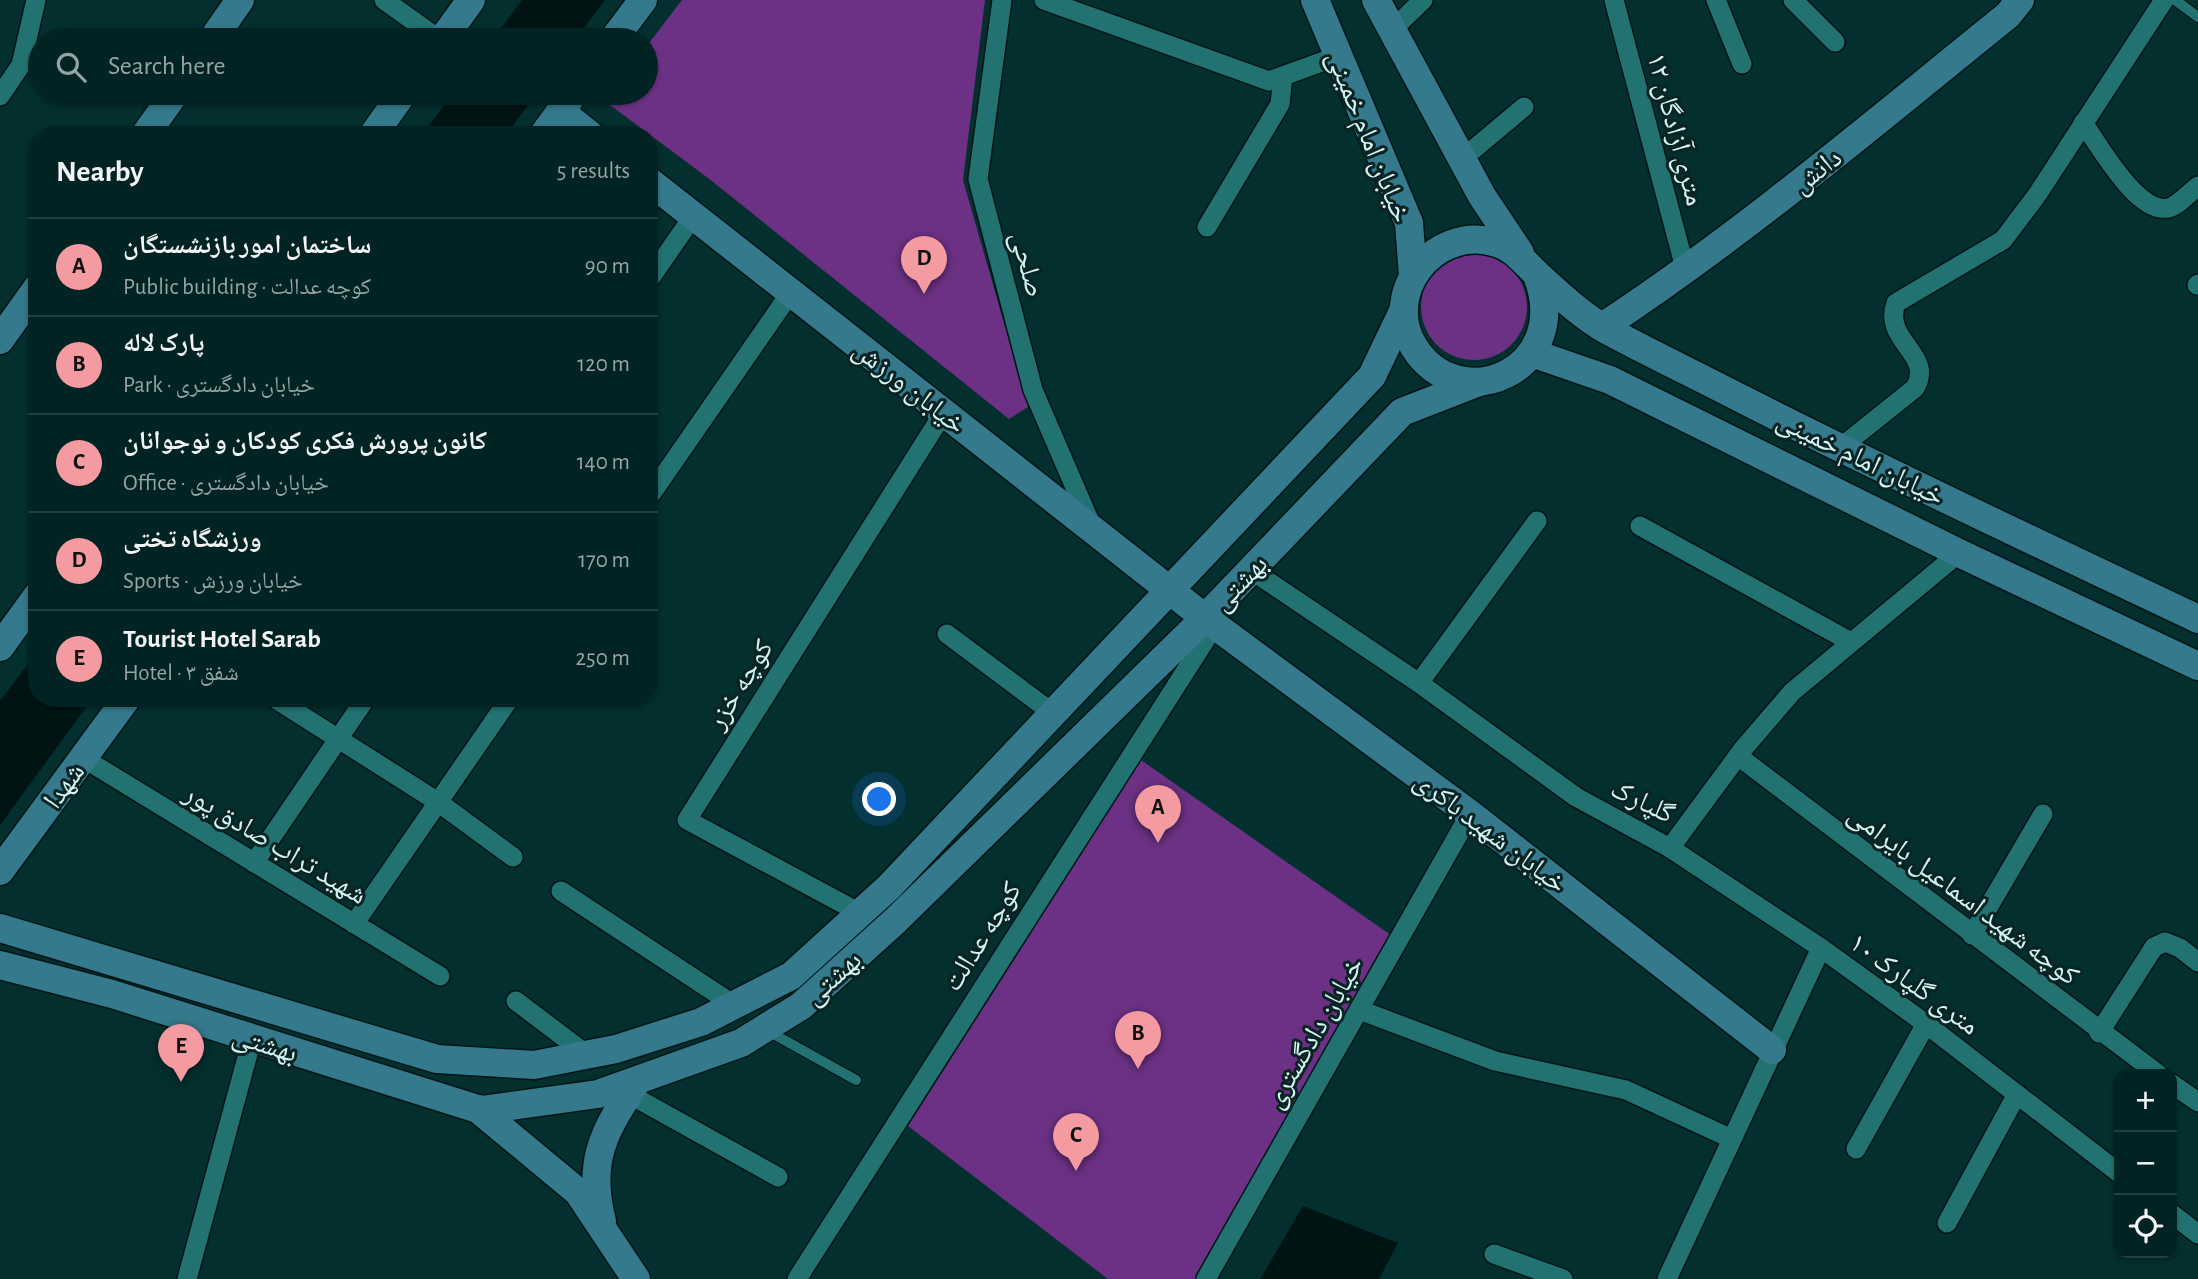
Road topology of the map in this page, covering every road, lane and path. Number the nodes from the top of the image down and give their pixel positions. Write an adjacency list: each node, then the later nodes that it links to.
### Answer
1 (36, 0): 18 (street)
2 (240, 0): 19 (main road)
3 (384, 0): 20 (street)
4 (471, 0): 21 (main road)
5 (643, 0): 22 (main road)
6 (1002, 0): 61 (street, صلحی)
7 (1044, 0): 28 (street)
8 (1315, 0): 26 (main road, خیابان امام خمینی)
9 (1376, 0): 23 (main road, خیابان امام خمینی)
10 (1423, 0): 23 (street)
11 (1614, 0): 47 (street, ۱۲ متری آزادگان)
12 (1716, 0): 27 (street)
13 (1793, 0): 25 (street)
14 (2020, 0): 47 (main road, دانش)
15 (2164, 0): 35 (street)
16 (2175, 0): 17 (lane)
17 (2198, 17)
18 (29, 28)
19 (220, 28)
20 (424, 28)
21 (450, 28)
22 (622, 28)
23 (1392, 30): 40 (main road, خیابان امام خمینی)
24 (28, 32): 29 (street)
25 (1835, 42)
26 (1338, 56): 28 (street); 48 (main road, خیابان امام خمینی)
27 (1742, 64)
28 (1283, 76): 44 (street)
29 (0, 96)
30 (166, 105): 36 (main road)
31 (394, 105): 37 (main road)
32 (565, 105): 38 (main road)
33 (569, 105): 39 (main road)
34 (1524, 107): 40 (street)
35 (2084, 123): 41 (street); 57 (street)
36 (151, 126)
37 (379, 126)
38 (550, 126)
39 (584, 126)
40 (1462, 159): 46 (main road, خیابان امام خمینی)
41 (2198, 186)
42 (658, 188): 43 (main road, خیابان ورزش)
43 (694, 215): 45 (street); 49 (main road, خیابان ورزش)
44 (1207, 227)
45 (658, 267)
46 (1530, 267): 48 (main road); 52 (main road, خیابان امام خمینی); 54 (main road)
47 (1686, 272): 52 (main road, دانش)
48 (1413, 275): 51 (main road)
49 (791, 292): 56 (main road, خیابان ورزش); 58 (street)
50 (28, 301): 53 (main road)
51 (1404, 309): 55 (main road); 64 (main road, بهشتی)
52 (1602, 327): 57 (main road, خیابان امام خمینی)
53 (0, 340)
54 (1532, 354): 55 (main road); 62 (main road, خیابان امام خمینی)
55 (1479, 382): 63 (main road, بهشتی)
56 (944, 412): 61 (main road, خیابان ورزش); 89 (street, کوچه خزر)
57 (1840, 448): 66 (main road, خیابان امام خمینی)
58 (658, 484)
59 (1537, 521): 72 (street)
60 (1640, 526): 69 (street)
61 (1094, 530): 64 (main road, خیابان ورزش)
62 (1959, 553): 69 (street, گلپارک); 71 (main road, خیابان امام خمینی)
63 (1251, 570): 67 (main road, بهشتی); 72 (street, گلپارک)
64 (1171, 591): 67 (main road, خیابان شهید باکری); 77 (main road, بهشتی)
65 (28, 608): 70 (main road)
66 (2198, 619)
67 (1210, 621): 82 (main road, خیابان شهید باکری); 101 (main road, بهشتی); 124 (street, کوچه عدالت)
68 (947, 634): 77 (street)
69 (1851, 642): 79 (street, گلپارک)
70 (0, 647)
71 (2198, 666)
72 (1419, 683): 84 (street, گلپارک)
73 (120, 707): 80 (main road, شهدا)
74 (288, 707): 78 (street)
75 (360, 707): 78 (street)
76 (504, 707): 81 (street)
77 (1054, 714): 89 (main road, بهشتی)
78 (338, 739): 81 (street); 86 (street)
79 (1738, 756): 84 (street, گلپارک); 92 (street, کوچه شهید اسماعیل بایرامی)
80 (83, 758): 86 (street, شهید تراب صادق پور); 87 (main road, شهدا)
81 (438, 802): 85 (street); 90 (street)
82 (1470, 814): 104 (main road, خیابان شهید باکری); 125 (street, خیابان دادگستری)
83 (2043, 814): 92 (street)
84 (1670, 848): 93 (street, ۱۰ متری گلپارک)
85 (513, 857)
86 (254, 863): 90 (street, شهید تراب صادق پور)
87 (0, 872)
88 (561, 891): 98 (street)
89 (860, 913): 98 (main road, بهشتی)
90 (354, 924): 96 (street, شهید تراب صادق پور)
91 (0, 928): 105 (main road, بهشتی)
92 (1972, 935): 102 (street, کوچه شهید اسماعیل بایرامی)
93 (1821, 948): 100 (street, ۱۰ متری گلپارک); 104 (street)
94 (2198, 962): 102 (street)
95 (0, 965): 103 (main road, بهشتی)
96 (440, 976)
97 (516, 1001): 105 (street)
98 (734, 1005): 105 (main road, بهشتی)
99 (1365, 1012): 113 (street)
100 (1926, 1024): 110 (street, ۱۰ متری گلپارک); 114 (street)
101 (764, 1029): 107 (lane); 108 (main road, بهشتی)
102 (2099, 1033): 106 (street, کوچه شهید اسماعیل بایرامی)
103 (251, 1039): 112 (main road, بهشتی); 123 (street)
104 (1772, 1050): 113 (street)
105 (586, 1054)
106 (2151, 1069)
107 (856, 1080)
108 (633, 1087): 112 (main road, بهشتی); 116 (street); 119 (main road)
109 (2177, 1087): 111 (street)
110 (2017, 1094): 115 (street, ۱۰ متری گلپارک); 118 (street)
111 (2198, 1102)
112 (478, 1109): 119 (main road)
113 (1731, 1139): 127 (street)
114 (1856, 1149)
115 (2114, 1169)
116 (778, 1177)
117 (2177, 1218): 120 (street)
118 (1947, 1223)
119 (603, 1227): 122 (main road)
120 (2198, 1234)
121 (1494, 1254): 126 (street)
122 (628, 1275)
123 (187, 1279)
124 (797, 1279)
125 (1206, 1279)
126 (1563, 1279)
127 (1667, 1279)

